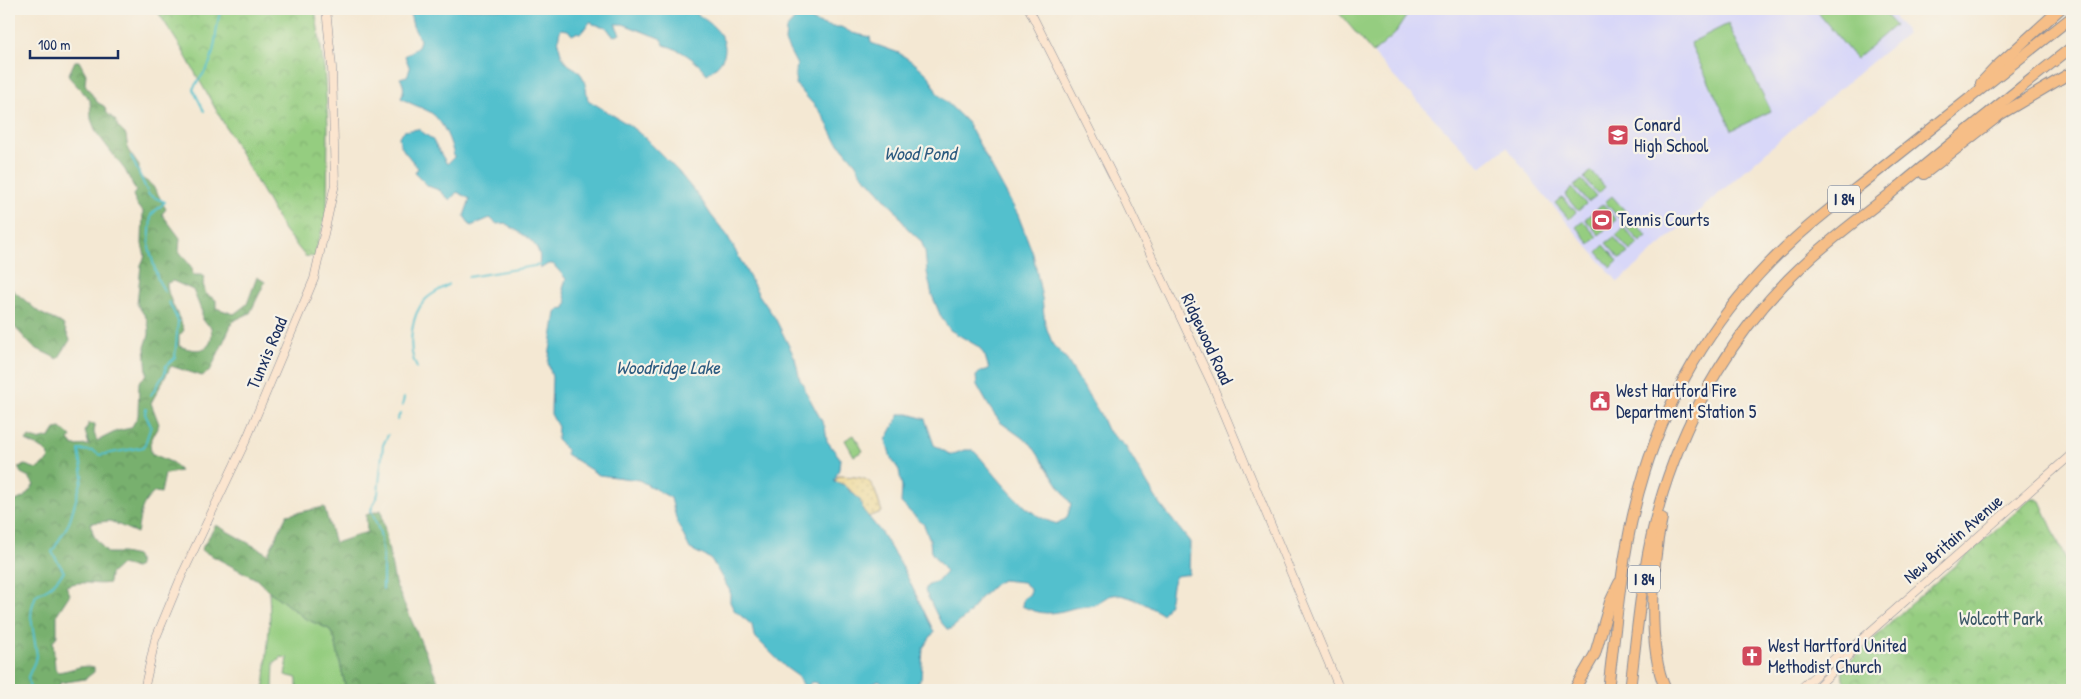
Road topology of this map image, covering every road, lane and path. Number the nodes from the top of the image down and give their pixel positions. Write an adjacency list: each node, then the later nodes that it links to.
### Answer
1 (326, 9): 13 (main road, Tunxis Road)
2 (1029, 9): 14 (main road, Ridgewood Road)
3 (2060, 9): 7 (highway)
4 (2072, 17): 7 (highway, I 84)
5 (2072, 47): 8 (highway, I 84)
6 (2072, 72): 8 (highway)
7 (1970, 98): 11 (highway, I 84)
8 (1883, 199): 10 (highway, I 84)
9 (2072, 454): 12 (main road, New Britain Avenue)
10 (1666, 482): 17 (highway, I 84); 18 (highway)
11 (1623, 575): 15 (highway); 16 (highway, I 84)
12 (1854, 646): 19 (main road, New Britain Avenue); 20 (main road, New Britain Avenue)
13 (144, 690)
14 (1340, 690)
15 (1574, 690)
16 (1608, 690)
17 (1630, 690)
18 (1666, 690)
19 (1799, 690)
20 (1814, 690)

